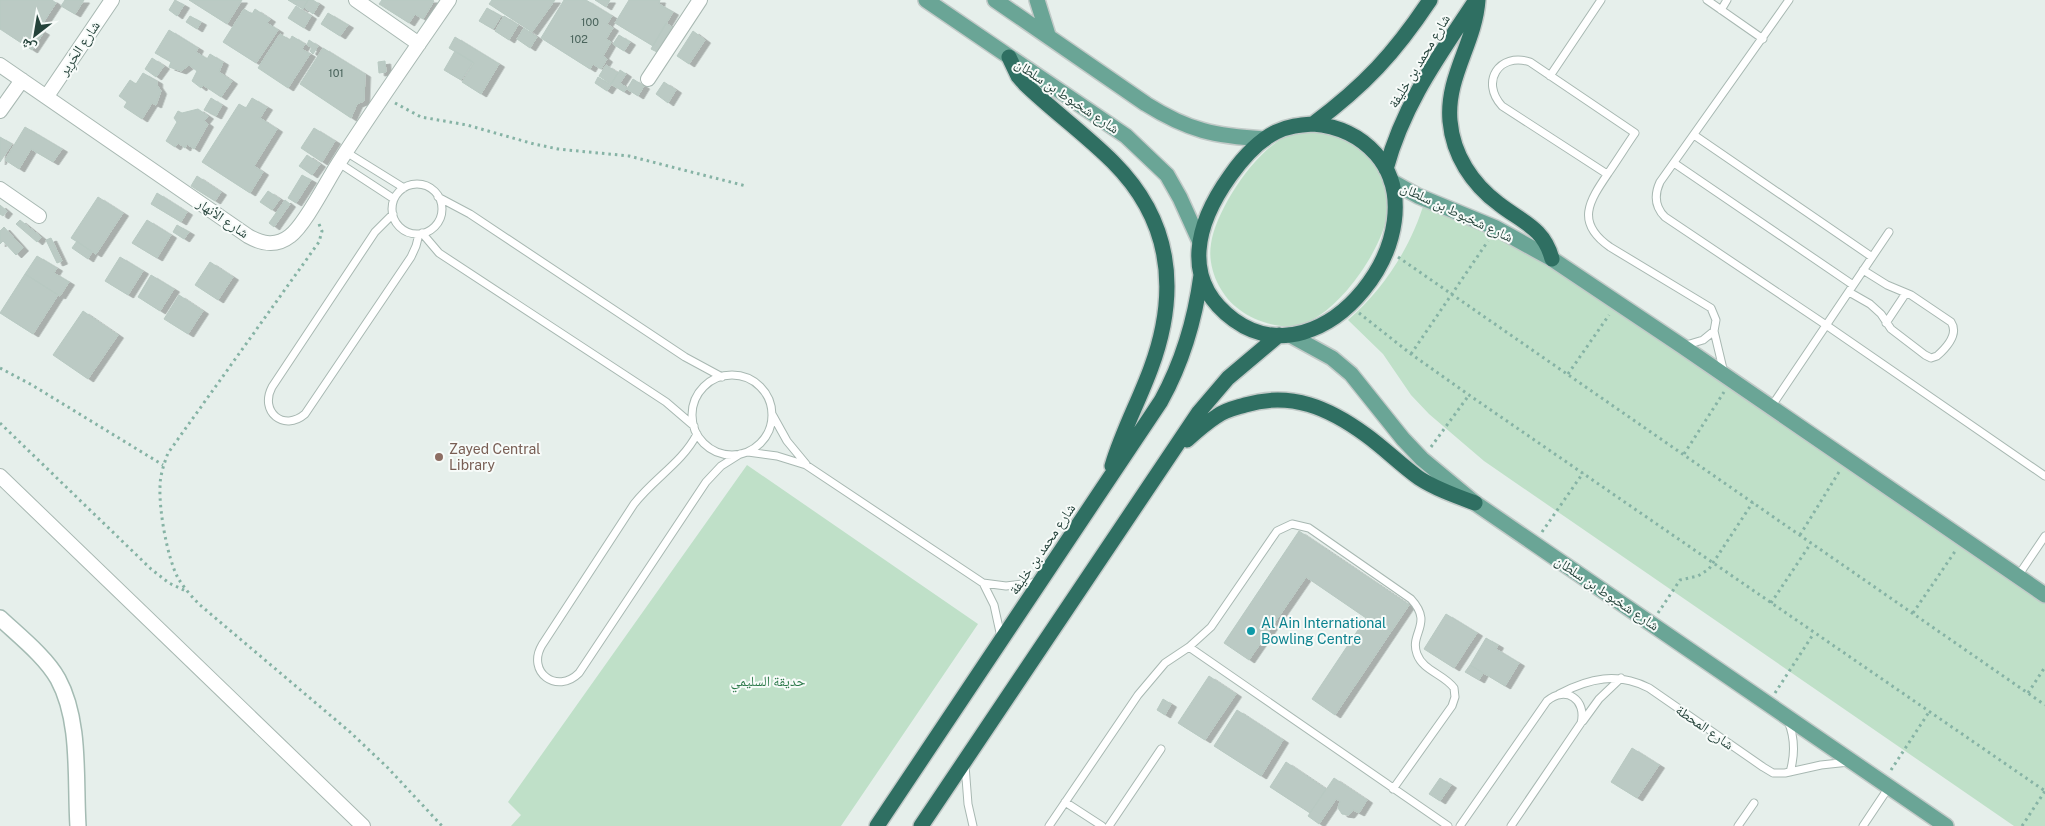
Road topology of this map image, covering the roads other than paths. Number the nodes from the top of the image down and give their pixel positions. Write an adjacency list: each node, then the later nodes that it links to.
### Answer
1 (112, 0): 23 (street, شارع الحَرِير)
2 (356, 0): 17 (street)
3 (449, 0): 17 (street, شارع الأنهار)
4 (700, 0): 21 (street)
5 (926, 0): 18 (main road, شارع شخبوط بن سلطان)
6 (995, 0): 15 (main road)
7 (1037, 0): 15 (main road)
8 (1430, 0): 25 (highway, شارع محمد بن خليفة)
9 (1477, 0): 31 (highway, شارع محمد بن خليفة); 42 (highway)
10 (1600, 0): 20 (lane)
11 (1707, 0): 14 (lane)
12 (1727, 0): 14 (lane)
13 (1789, 0): 16 (lane)
14 (1721, 10): 16 (lane)
15 (1048, 35): 27 (main road)
16 (1763, 39): 26 (lane)
17 (419, 44): 28 (street, شارع الأنهار)
18 (1009, 57): 40 (main road, شارع شخبوط بن سلطان); 65 (highway)
19 (0, 65): 22 (street, شارع الأنهار)
20 (1550, 76): 30 (lane); 30 (lane)
21 (648, 79)
22 (22, 80): 23 (street, شارع الأنهار); 24 (street)
23 (47, 96): 28 (street, شارع الأنهار)
24 (0, 111)
25 (1313, 124): 27 (highway); 31 (highway)
26 (1694, 135): 29 (lane); 41 (lane)
27 (1265, 139): 40 (highway)
28 (342, 158): 32 (lane); 35 (lane)
29 (1674, 163): 45 (lane); 49 (lane)
30 (1607, 174): 50 (lane)
31 (1389, 175): 42 (main road, شارع شخبوط بن سلطان); 51 (highway)
32 (404, 188): 34 (lane); 35 (lane)
33 (0, 189): 37 (street)
34 (438, 197): 39 (lane); 53 (lane)
35 (394, 199): 36 (lane)
36 (392, 214): 39 (lane); 39 (lane)
37 (39, 216)
38 (1889, 232): 41 (lane)
39 (420, 234): 57 (lane)
40 (1199, 240): 44 (highway)
41 (1872, 257): 43 (lane)
42 (1552, 259): 52 (main road, شارع شخبوط بن سلطان)
43 (1863, 270): 45 (lane); 47 (lane)
44 (1201, 275): 51 (highway); 65 (highway, شارع محمد بن خليفة)
45 (1853, 285): 46 (lane)
46 (1849, 292): 48 (lane); 49 (lane)
47 (1906, 292): 48 (lane); 48 (lane)
48 (1886, 323)
49 (1826, 324): 55 (lane); 64 (lane)
50 (1714, 332): 52 (lane); 54 (lane)
51 (1285, 335): 61 (highway); 66 (main road, شارع شخبوط بن سلطان)
52 (1682, 346): 54 (main road, شارع شخبوط بن سلطان)
53 (722, 376): 56 (lane); 57 (lane)
54 (1728, 378): 55 (main road, شارع شخبوط بن سلطان)
55 (1771, 407): 68 (main road, شارع شخبوط بن سلطان)
56 (772, 414): 59 (lane); 62 (lane)
57 (694, 426): 58 (lane)
58 (697, 434): 60 (lane); 60 (lane)
59 (748, 452): 60 (lane); 62 (lane)
60 (740, 454)
61 (1168, 458): 66 (highway); 80 (highway)
62 (806, 465): 70 (lane)
63 (0, 476): 88 (street)
64 (2045, 476)
65 (1107, 481): 69 (highway, شارع محمد بن خليفة)
66 (1475, 503): 77 (main road, شارع شخبوط بن سلطان)
67 (2045, 536): 68 (lane)
68 (2018, 576): 71 (main road, شارع شخبوط بن سلطان)
69 (1040, 581): 70 (lane); 73 (highway, شارع محمد بن خليفة)
70 (983, 583): 73 (lane)
71 (2045, 595)
72 (0, 618): 87 (street)
73 (1001, 640): 89 (highway, شارع محمد بن خليفة)
74 (1189, 647): 84 (lane); 84 (lane); 85 (lane)
75 (1621, 678): 76 (lane, شارع المحطة); 78 (lane); 82 (lane, شارع المحطة)
76 (1558, 694): 78 (lane); 96 (lane, شارع المحطة)
77 (1786, 716): 81 (main road, شارع شخبوط بن سلطان); 82 (lane)
78 (1581, 723): 97 (lane)
79 (1160, 750): 94 (lane)
80 (964, 761): 90 (highway); 91 (lane)
81 (1852, 762): 82 (lane, شارع المحطة); 83 (main road, شارع شخبوط بن سلطان)
82 (1790, 772)
83 (1886, 785): 99 (lane); 100 (main road, شارع شخبوط بن سلطان)
84 (1392, 789): 95 (lane)
85 (1065, 802): 92 (lane); 93 (lane)
86 (1754, 803): 98 (lane)
87 (78, 826)
88 (363, 826)
89 (877, 826)
90 (921, 826)
91 (973, 826)
92 (1049, 826)
93 (1102, 826)
94 (1109, 826)
95 (1448, 826)
96 (1460, 826)
97 (1511, 826)
98 (1738, 826)
99 (1862, 826)
100 (1946, 826)

